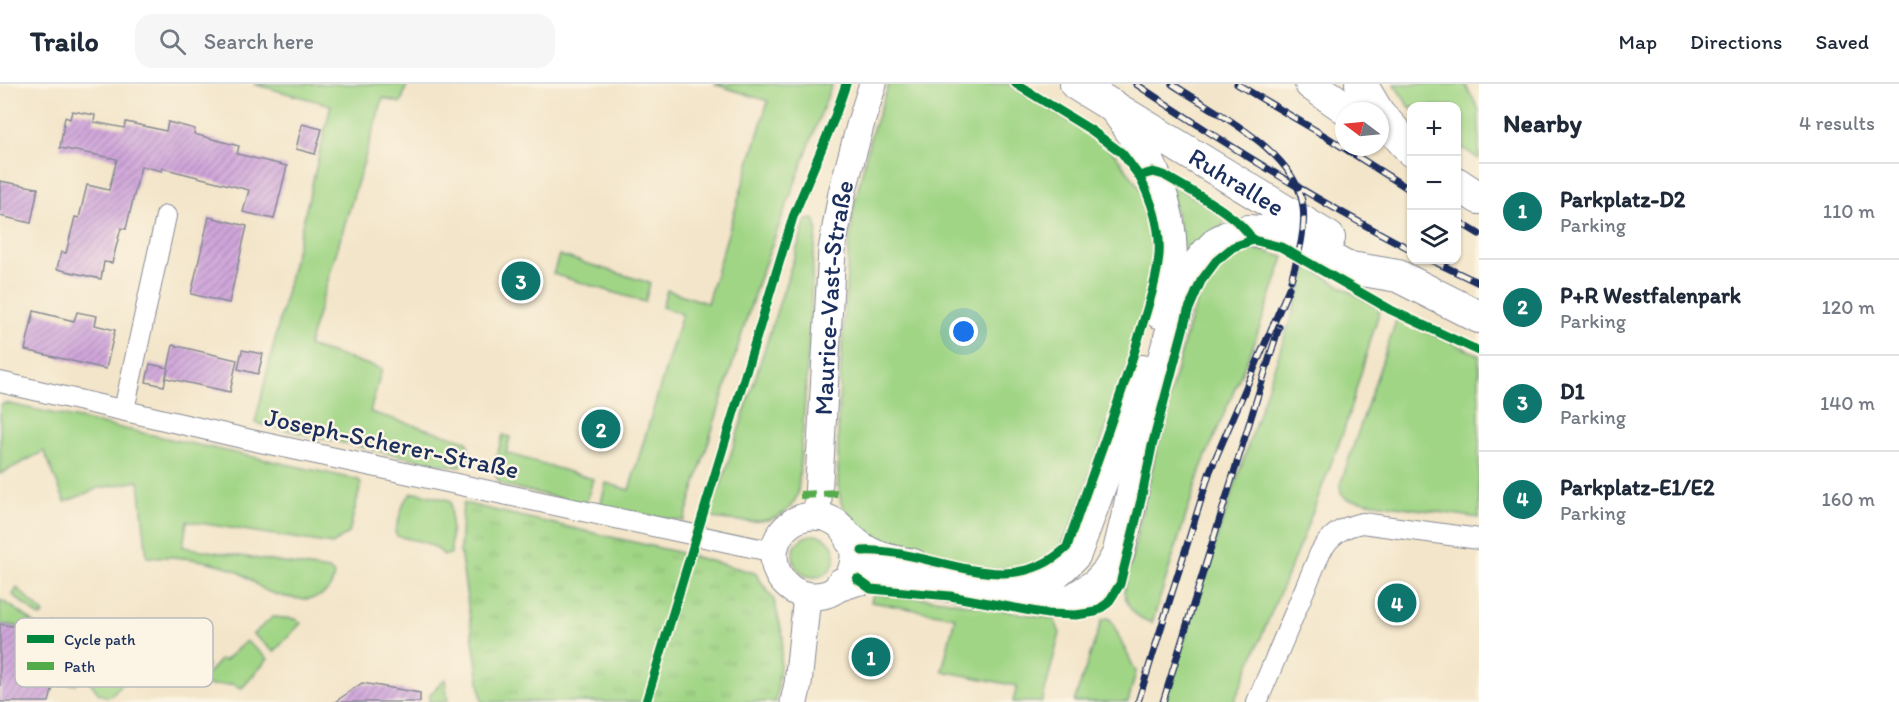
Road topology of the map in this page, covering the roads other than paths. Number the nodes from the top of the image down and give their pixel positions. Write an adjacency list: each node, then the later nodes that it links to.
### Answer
1 (873, 84): 19 (main road, Maurice-Vast-Straße)
2 (1076, 84): 7 (highway, Ruhrallee)
3 (1311, 84): 5 (highway)
4 (1361, 84): 6 (highway)
5 (1337, 102)
6 (1372, 102)
7 (1113, 106): 15 (highway, Ruhrallee); 21 (highway)
8 (1389, 125): 10 (highway)
9 (1389, 138): 11 (highway)
10 (1407, 146)
11 (1407, 149)
12 (1461, 186): 13 (highway)
13 (1479, 198)
14 (166, 216): 18 (street)
15 (1398, 276): 16 (highway); 23 (highway)
16 (1479, 317)
17 (0, 382): 18 (street, Joseph-Scherer-Straße)
18 (124, 410): 22 (street, Joseph-Scherer-Straße)
19 (817, 516): 21 (main road); 22 (main road)
20 (1479, 539): 26 (street)
21 (851, 540): 23 (main road)
22 (774, 552): 24 (main road)
23 (842, 584): 24 (main road)
24 (807, 596): 25 (main road)
25 (794, 702)
26 (1257, 702)

